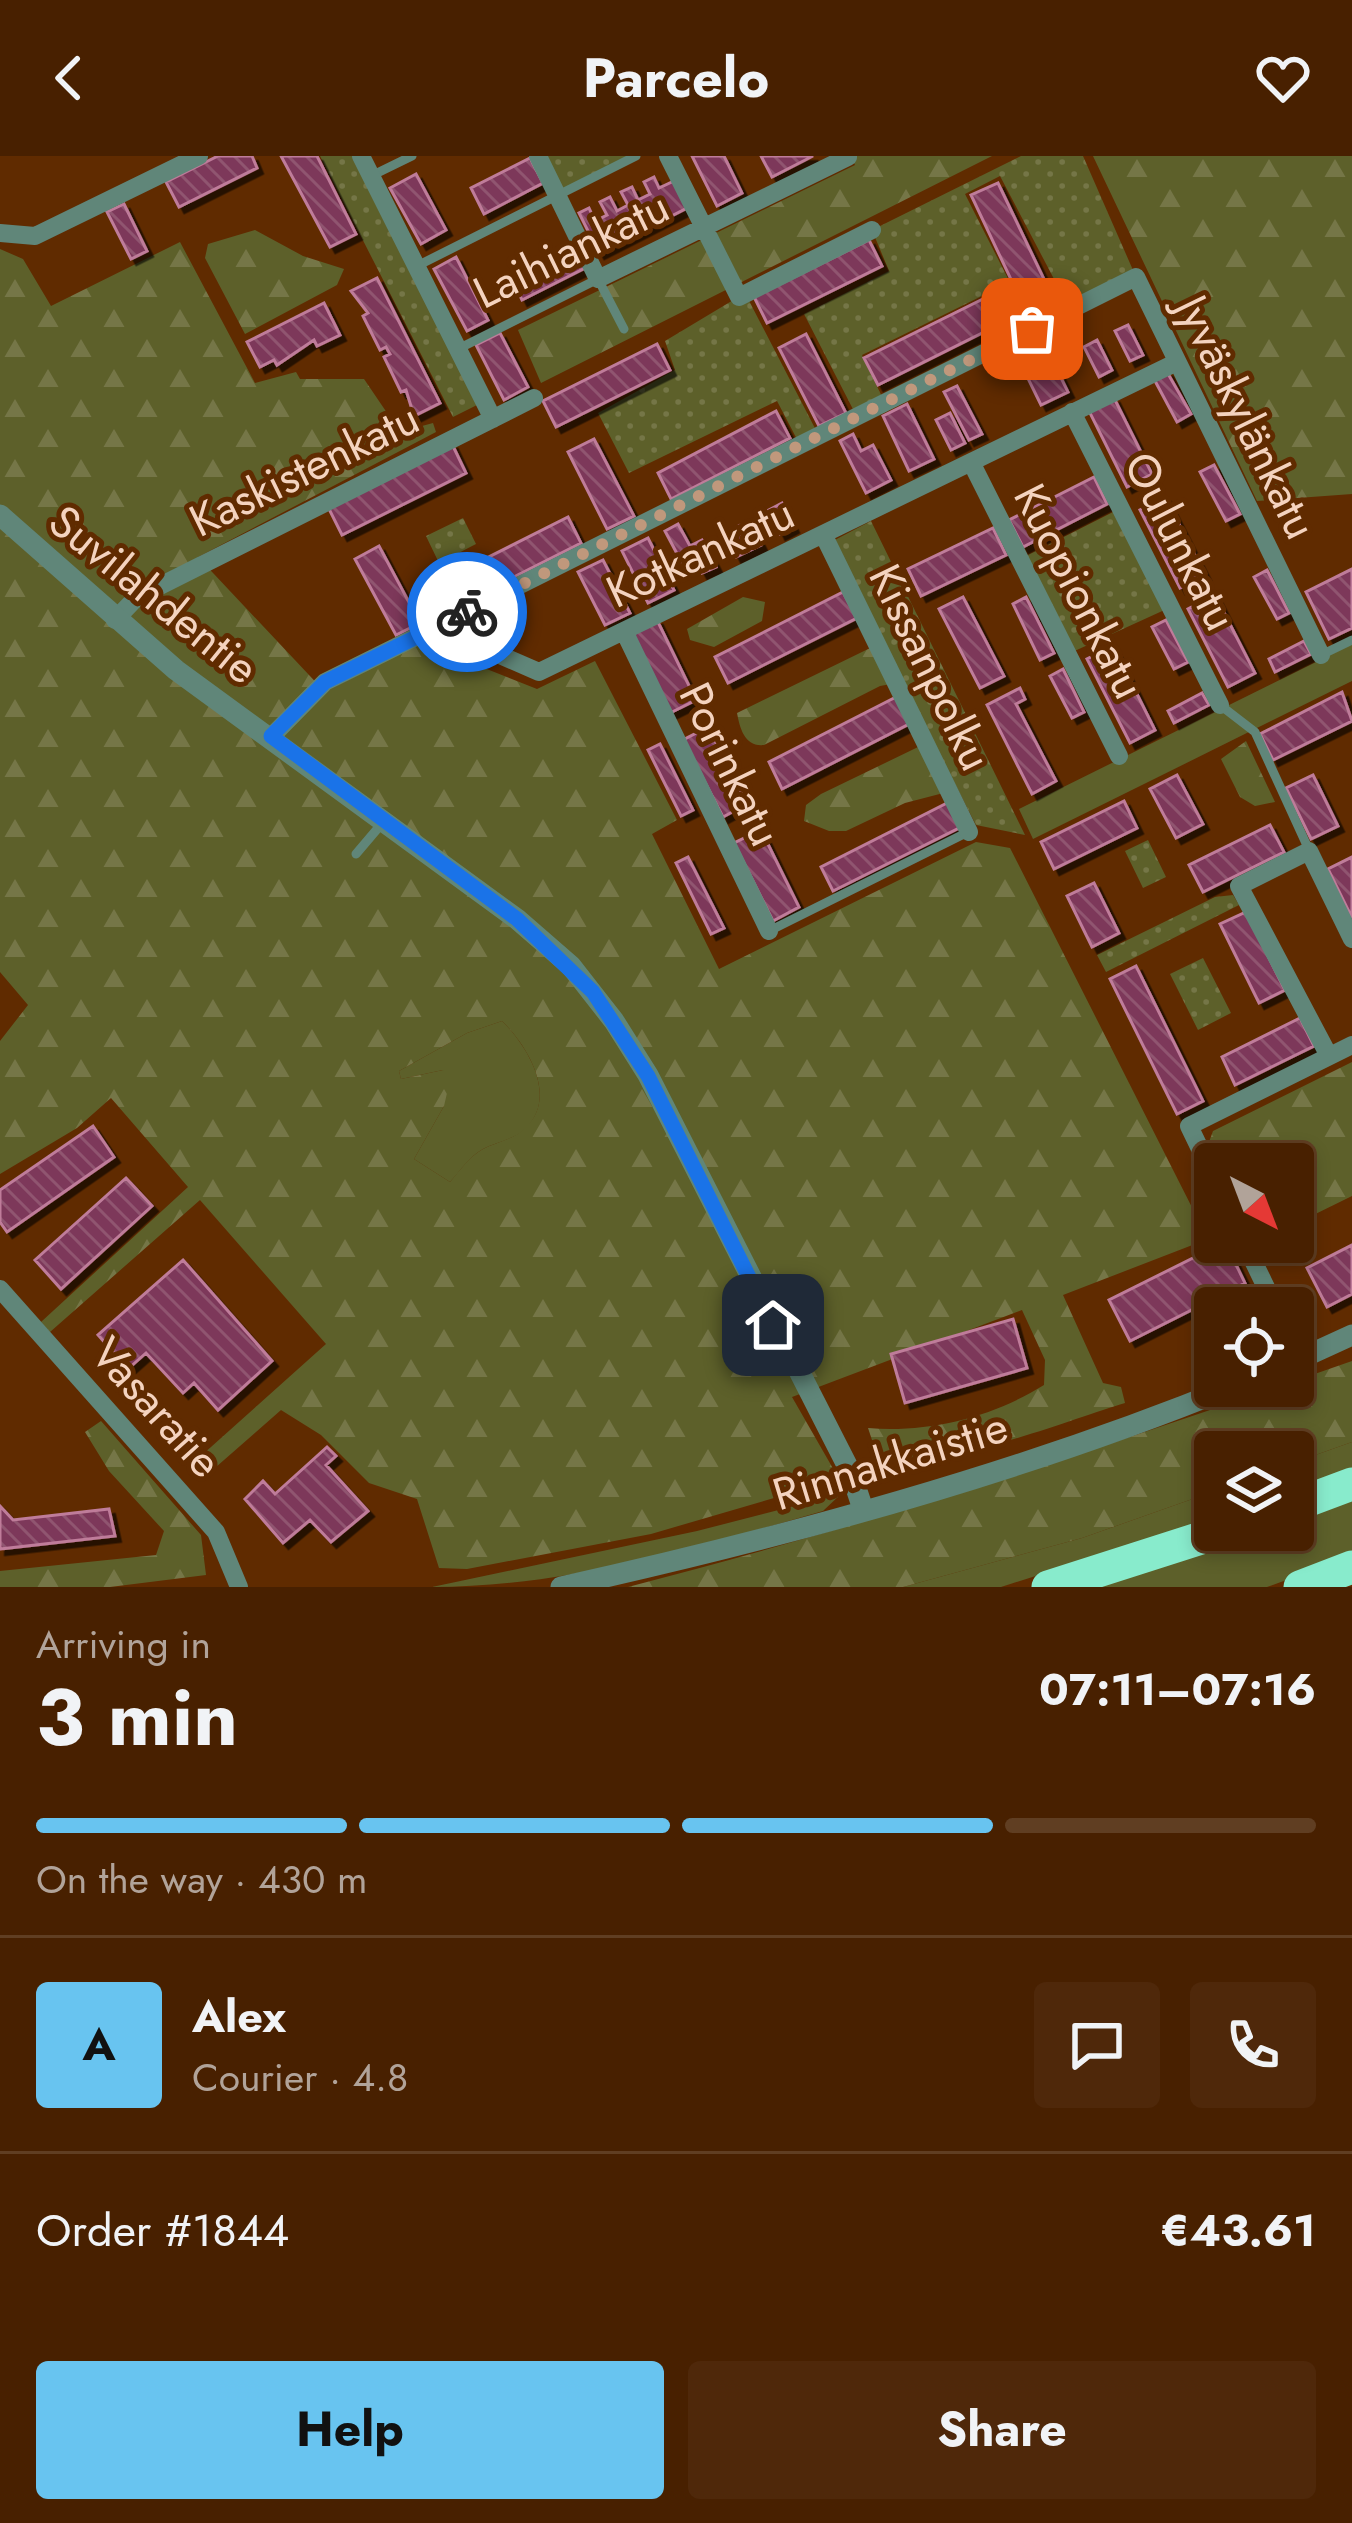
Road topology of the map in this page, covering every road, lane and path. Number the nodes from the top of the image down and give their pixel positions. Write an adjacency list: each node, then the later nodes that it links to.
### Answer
1 (199, 156): 12 (street)
2 (361, 156): 8 (street)
3 (412, 156): 8 (lane)
4 (538, 156): 9 (street)
5 (636, 156): 9 (lane)
6 (668, 156): 10 (street)
7 (848, 157): 10 (street, Laihiankatu)
8 (371, 176): 13 (street)
9 (557, 195): 13 (lane); 14 (street)
10 (704, 227): 11 (street); 14 (street, Laihiankatu)
11 (872, 230)
12 (0, 233)
13 (417, 266): 16 (street)
14 (598, 279): 15 (lane); 16 (lane, Laihiankatu)
15 (624, 329)
16 (458, 348): 20 (street)
17 (1175, 363): 19 (street, Kotkankatu); 25 (street, Jyväskylänkatu); 28 (street, Jyväskylänkatu)
18 (534, 398): 20 (street, Kaskistenkatu)
19 (1072, 412): 21 (street, Kotkankatu); 29 (street, Oulunkatu)
20 (493, 419): 24 (street, Kaskistenkatu)
21 (971, 462): 23 (street, Kotkankatu); 31 (street, Kuopionkatu)
22 (0, 515): 24 (street, Suvilahdentie)
23 (824, 536): 26 (street, Kotkankatu); 33 (street, Kissanpolku)
24 (115, 620): 30 (street, Suvilahdentie)
25 (436, 627): 26 (street, Kotkankatu); 30 (street)
26 (624, 631): 36 (street, Porinkatu)
27 (1352, 640): 28 (lane)
28 (1321, 655)
29 (1220, 705): 34 (lane)
30 (271, 736): 32 (street, Suvilahdentie)
31 (1119, 756)
32 (384, 821): 35 (lane); 47 (street, Suvilahdentie)
33 (969, 832): 36 (lane)
34 (1309, 851): 37 (street); 39 (street)
35 (356, 854)
36 (769, 931)
37 (1352, 939)
38 (1352, 1045): 39 (street)
39 (1329, 1056): 40 (street)
40 (1198, 1143)
41 (0, 1289): 50 (street, Vasaratie)
42 (1352, 1335): 43 (street)
43 (1314, 1348)
44 (1194, 1401): 47 (street, Rinnakkaistie)
45 (1352, 1484): 46 (highway)
46 (1314, 1498)
47 (863, 1509): 51 (street, Rinnakkaistie)
48 (1194, 1540): 52 (highway)
49 (1352, 1567): 53 (highway)
50 (239, 1587)
51 (561, 1587)
52 (1048, 1587)
53 (1300, 1587)

